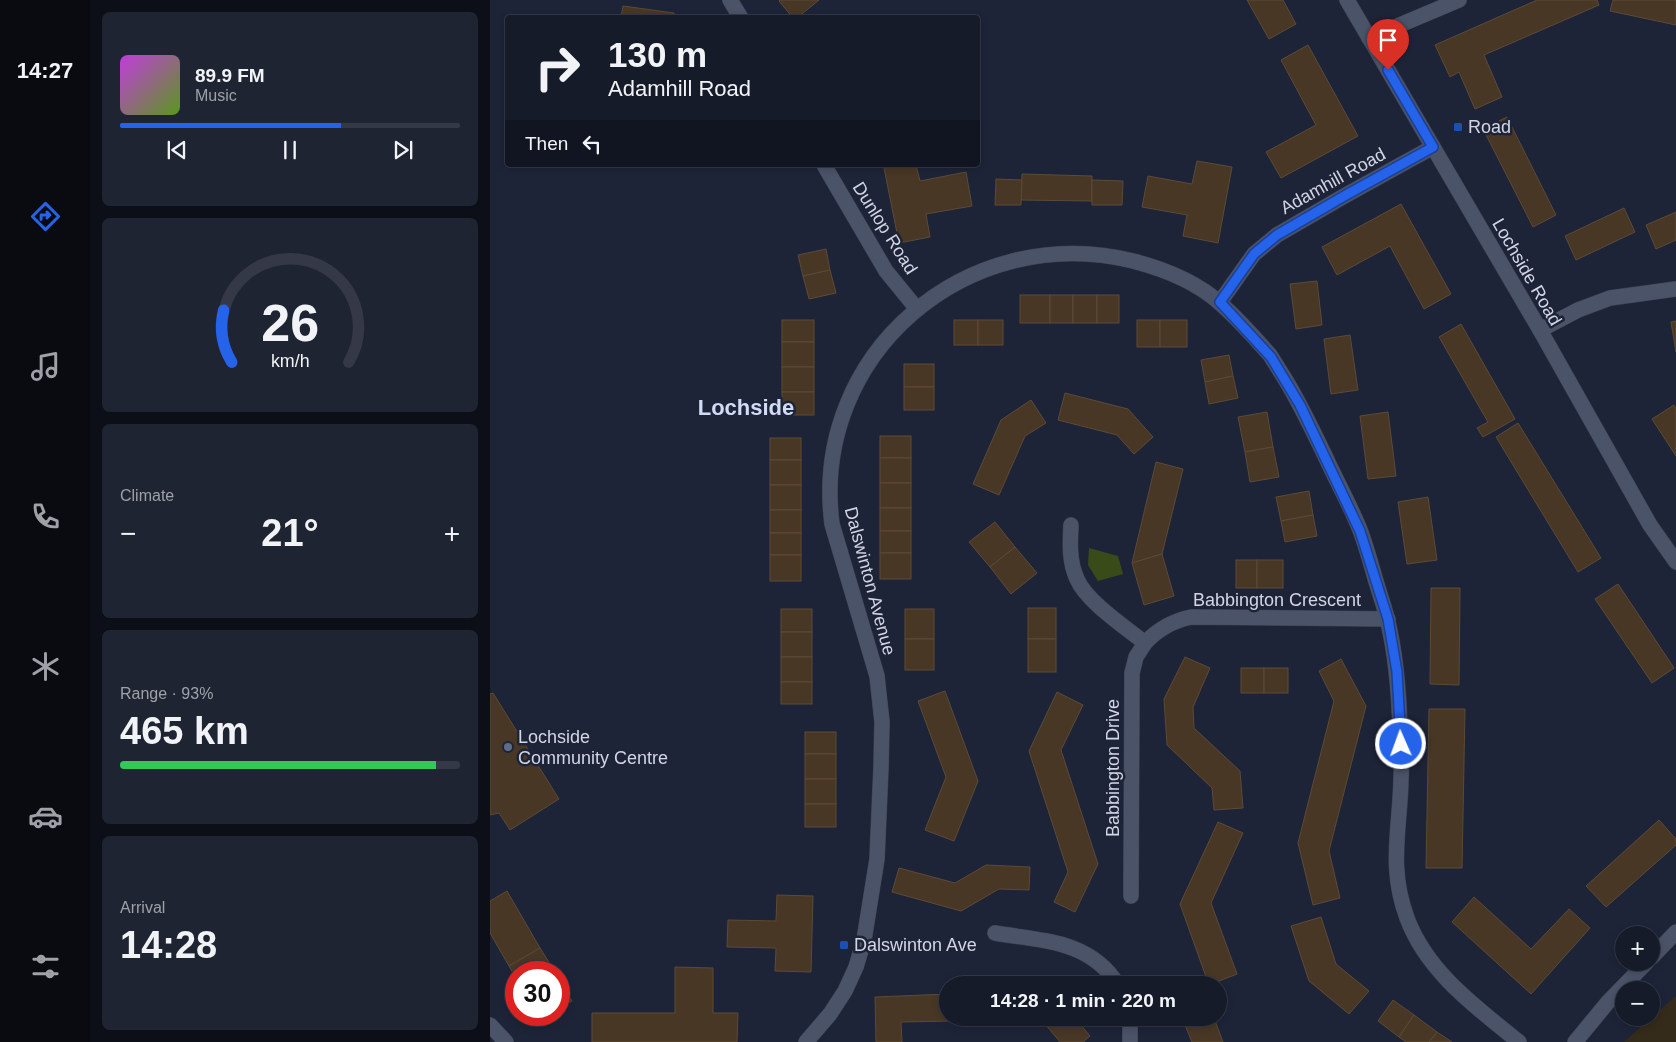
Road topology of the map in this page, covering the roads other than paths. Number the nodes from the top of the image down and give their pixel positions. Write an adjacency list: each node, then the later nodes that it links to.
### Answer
1 (730, 0): 4 (street)
2 (1346, 0): 5 (street, Lochside Road)
3 (1459, 0): 5 (street)
4 (739, 15)
5 (1370, 38): 6 (street, Lochside Road)
6 (1433, 147): 9 (street, Adamhill Road); 11 (street, Lochside Road)
7 (825, 167): 10 (street, Dunlop Road)
8 (1676, 289): 11 (street)
9 (1220, 302): 10 (street, Dalswinton Avenue); 14 (street, Dalswinton Avenue)
10 (917, 309): 25 (street, Dalswinton Avenue)
11 (1540, 330): 13 (street, Lochside Road)
12 (1071, 525): 15 (street)
13 (1676, 562)
14 (1388, 619): 15 (street, Babbington Crescent); 27 (street, Dalswinton Avenue)
15 (1145, 643): 16 (street, Babbington Drive)
16 (1131, 896)
17 (1676, 932): 19 (street)
18 (995, 933): 21 (street)
19 (1660, 949)
20 (1638, 971): 28 (street)
21 (1112, 976)
22 (490, 1025): 24 (street)
23 (1130, 1026): 26 (street)
24 (506, 1042)
25 (806, 1042)
26 (1130, 1042)
27 (1519, 1042)
28 (1575, 1042)

